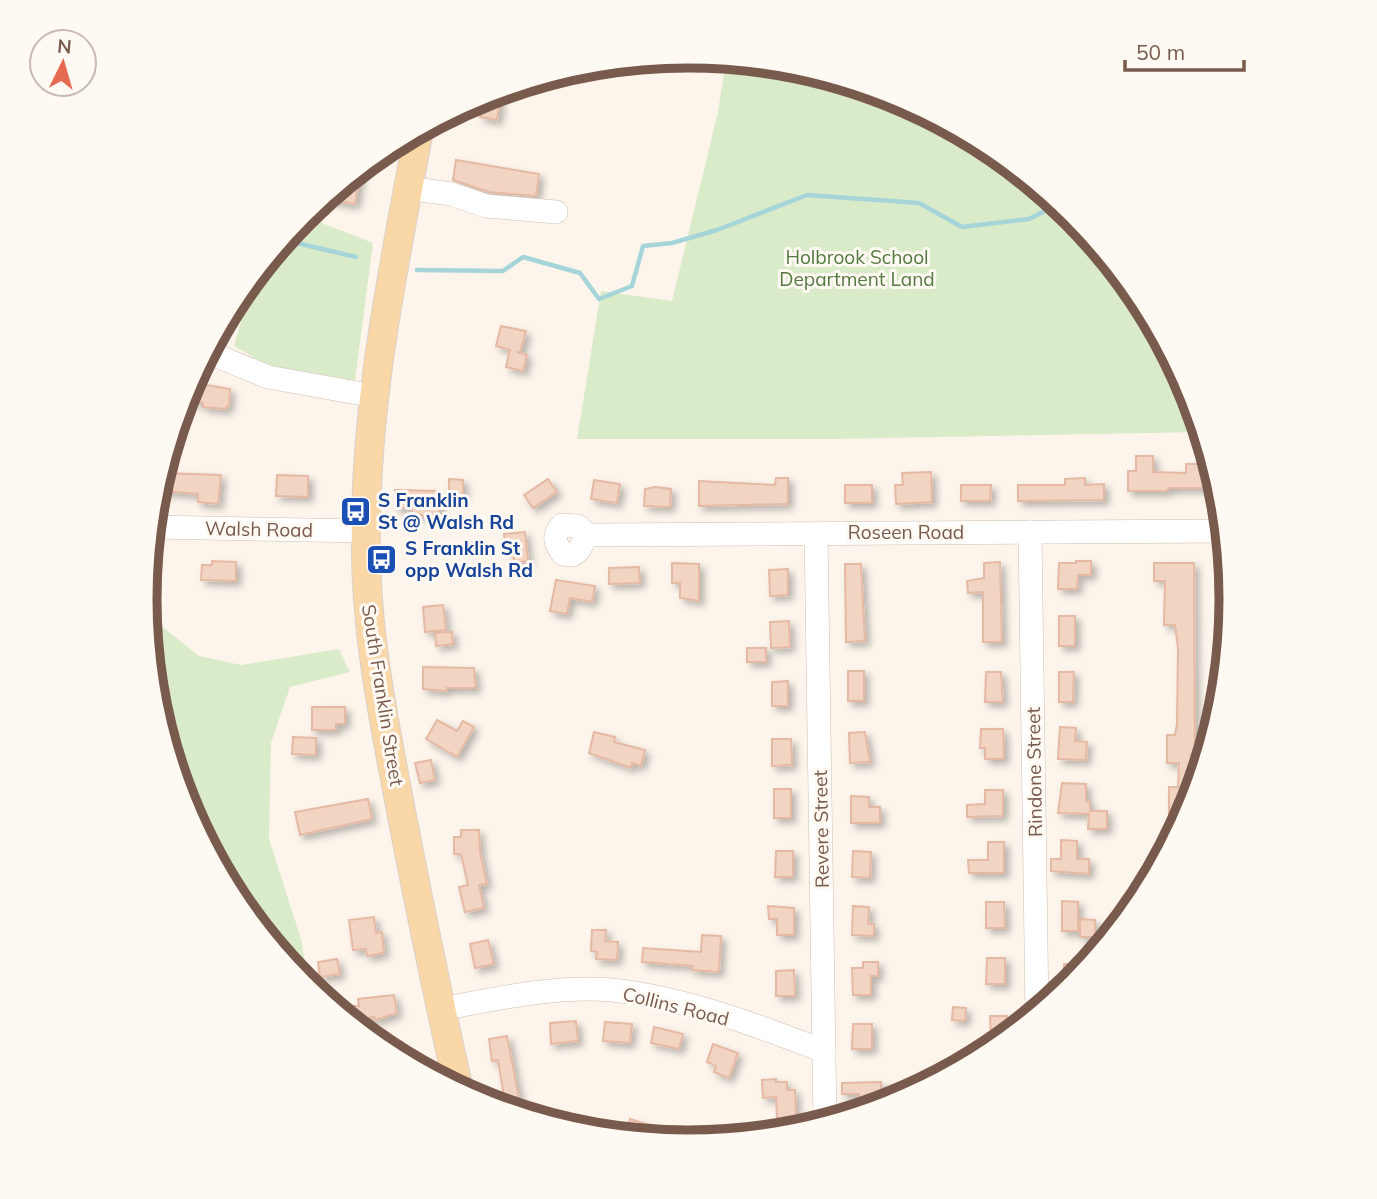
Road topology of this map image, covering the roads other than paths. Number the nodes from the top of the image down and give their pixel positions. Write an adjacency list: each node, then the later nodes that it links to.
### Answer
1 (410, 147): 2 (main road, South Franklin Street)
2 (408, 188): 3 (street); 5 (main road, South Franklin Street)
3 (556, 212)
4 (217, 356): 5 (street)
5 (374, 396): 7 (main road, South Franklin Street)
6 (162, 527): 7 (street, Walsh Road)
7 (366, 531): 13 (main road, South Franklin Street)
8 (1030, 531): 9 (street, Roseen Road); 10 (street, Roseen Road); 12 (street, Rindone Street)
9 (1215, 531)
10 (816, 534): 11 (street, Roseen Road); 14 (street, Revere Street)
11 (587, 535)
12 (1037, 1001)
13 (441, 1009): 14 (street, Collins Road); 15 (main road, South Franklin Street)
14 (824, 1051): 16 (street, Revere Street)
15 (456, 1077)
16 (825, 1113)

